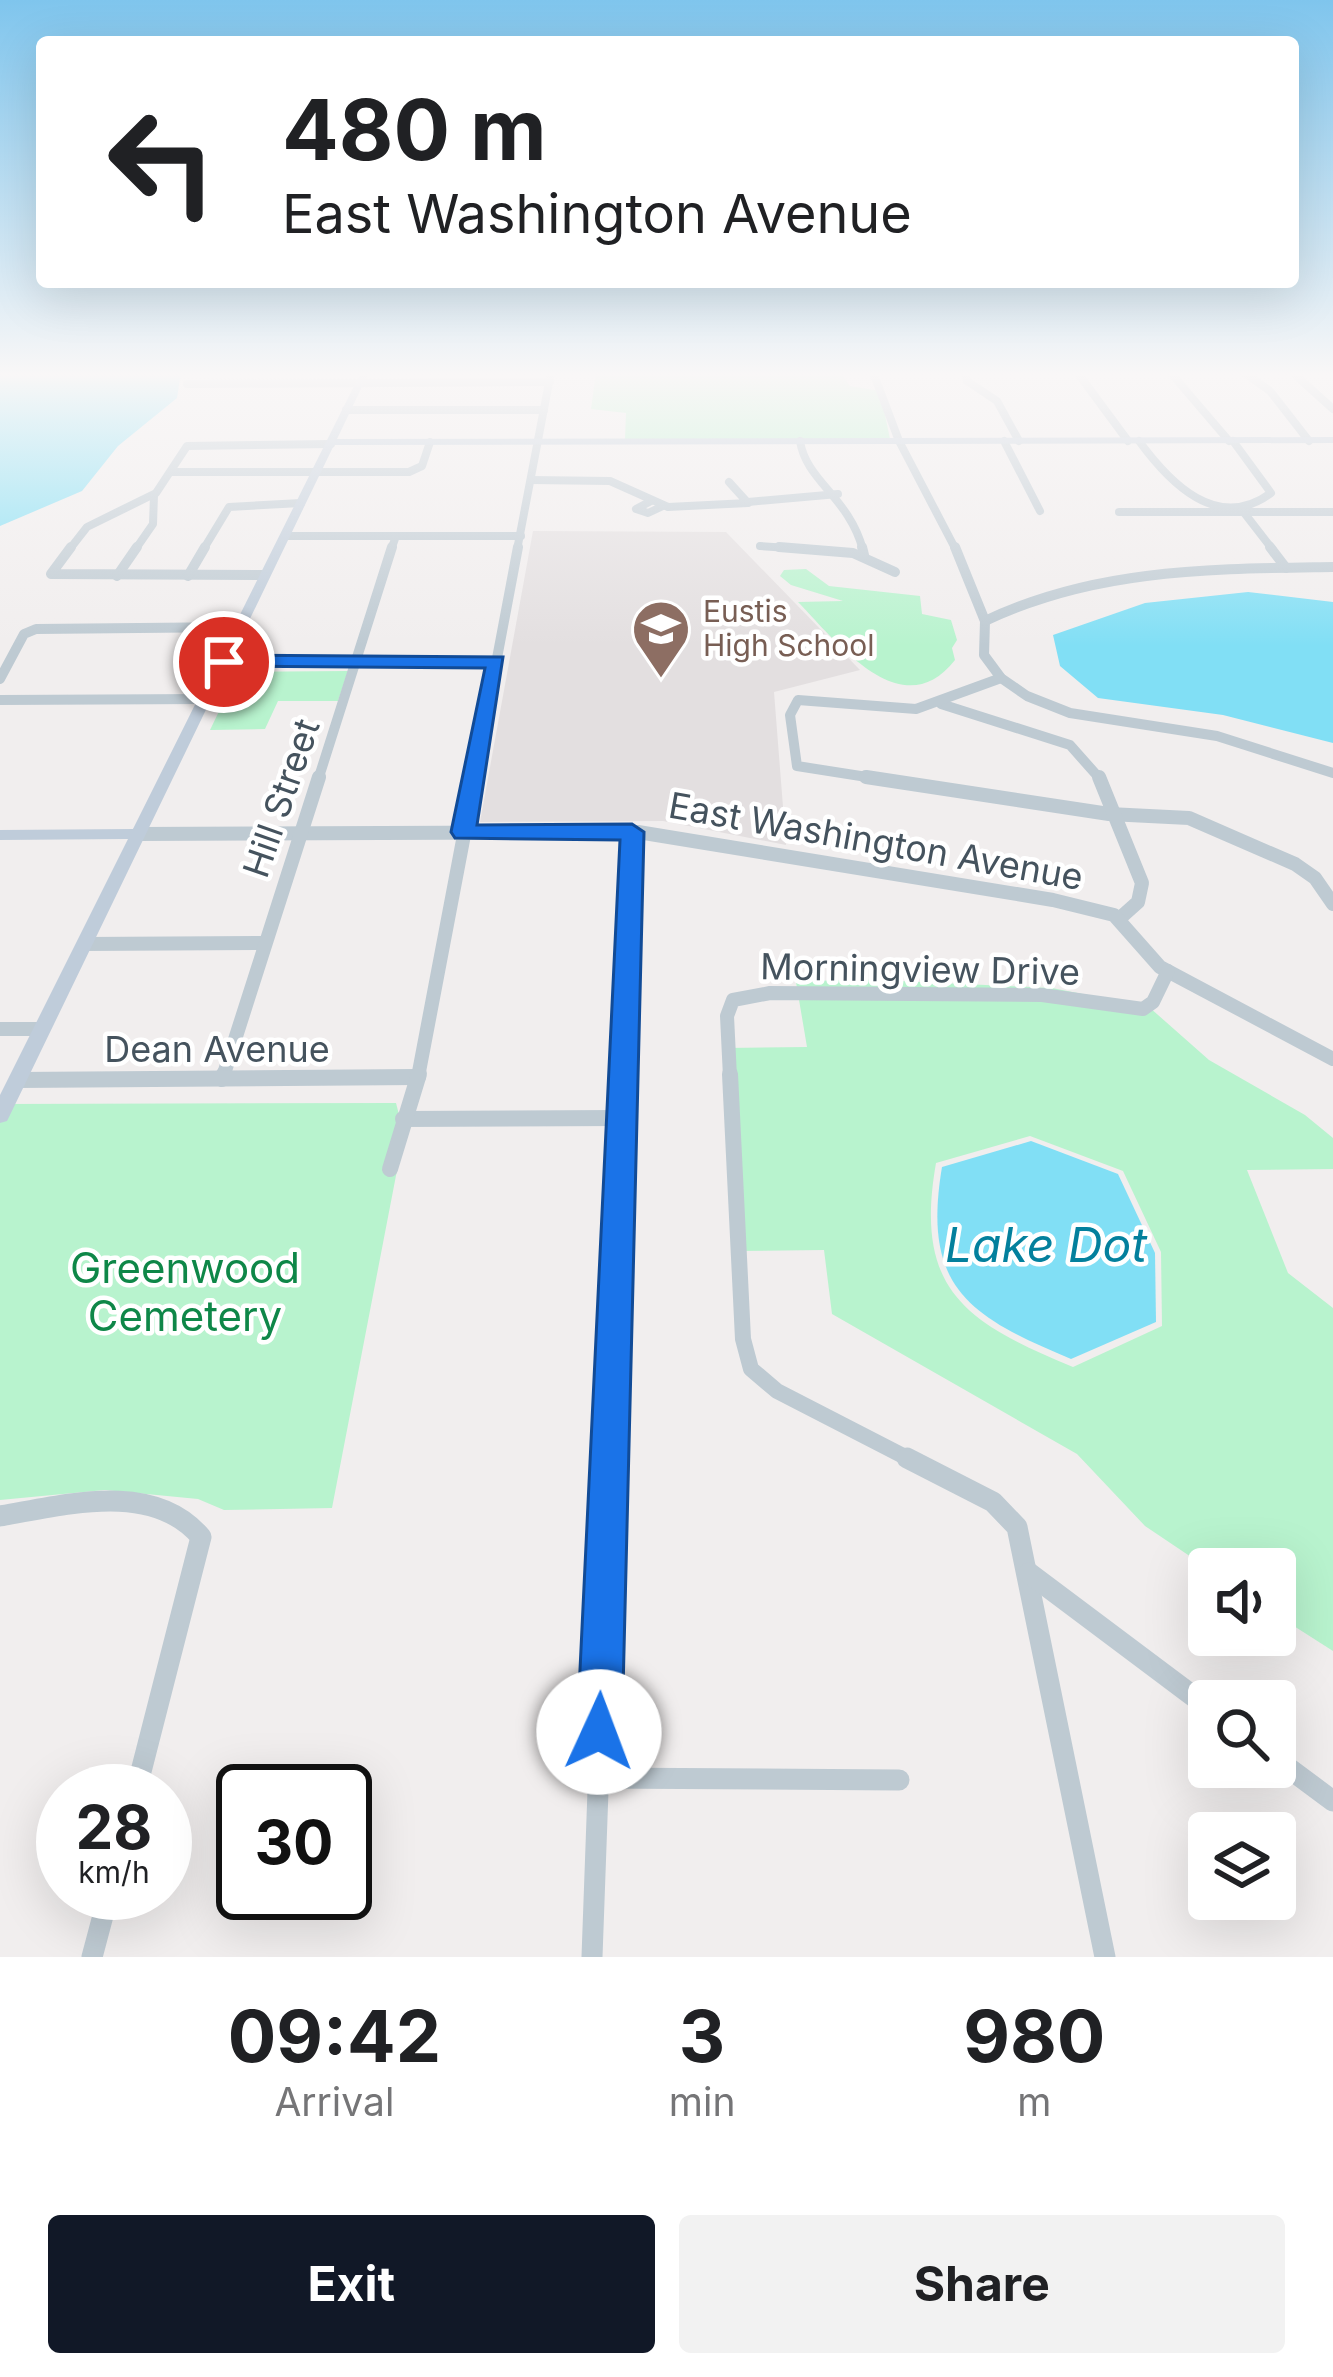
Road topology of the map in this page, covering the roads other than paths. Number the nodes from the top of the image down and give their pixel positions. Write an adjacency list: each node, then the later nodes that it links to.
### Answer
1 (177, 463): 10 (street)
2 (321, 463): 11 (street)
3 (419, 463): 11 (street)
4 (535, 463): 12 (street)
5 (804, 463): 15 (street)
6 (912, 463): 35 (street)
7 (1015, 463): 21 (street)
8 (1154, 463): 20 (street)
9 (1250, 463): 20 (street)
10 (171, 472): 11 (street); 14 (street)
11 (316, 472): 18 (street)
12 (531, 480): 16 (street); 26 (street)
13 (729, 482): 17 (street)
14 (154, 494): 33 (street); 33 (street)
15 (838, 494): 17 (street); 28 (street)
16 (651, 501): 19 (street); 19 (street)
17 (748, 502): 19 (street)
18 (301, 503): 24 (street); 34 (street)
19 (663, 506)
20 (1241, 509): 22 (street); 23 (street); 30 (street)
21 (1040, 512)
22 (1119, 512)
23 (1333, 512)
24 (285, 536): 25 (street); 32 (street)
25 (396, 536): 26 (street); 38 (street, Hill Street)
26 (521, 536): 39 (street)
27 (760, 547): 28 (street)
28 (864, 556): 31 (street)
29 (1333, 567): 30 (street)
30 (1286, 568): 35 (street)
31 (895, 572)
32 (266, 575): 34 (street); 36 (street)
33 (117, 576): 34 (street)
34 (188, 576)
35 (985, 621): 40 (street)
36 (241, 626): 37 (street); 41 (street)
37 (224, 662): 38 (street); 42 (street)
38 (355, 662): 39 (street); 47 (street, Hill Street)
39 (496, 662): 48 (street)
40 (1001, 678): 44 (street); 45 (street)
41 (0, 679)
42 (205, 699): 43 (street); 50 (street)
43 (0, 700)
44 (941, 704): 46 (street); 46 (street)
45 (1333, 773)
46 (1113, 814): 52 (street); 53 (street)
47 (301, 832): 48 (street, East Washington Avenue); 50 (street, East Washington Avenue); 54 (street, Hill Street)
48 (463, 832): 49 (street, East Washington Avenue); 60 (street)
49 (632, 832): 53 (street, East Washington Avenue); 64 (street)
50 (138, 834): 51 (street, East Washington Avenue); 55 (street)
51 (0, 835)
52 (1333, 904)
53 (1119, 919): 56 (street, East Washington Avenue)
54 (265, 943): 55 (street); 61 (street, Hill Street)
55 (83, 944): 58 (street)
56 (1168, 971): 59 (street, East Washington Avenue); 68 (street, Morningview Drive)
57 (0, 1029): 58 (street)
58 (42, 1029): 62 (street)
59 (1333, 1059)
60 (418, 1077): 61 (street, Dean Avenue); 65 (street)
61 (222, 1079): 62 (street, Dean Avenue)
62 (17, 1080): 63 (street)
63 (0, 1115)
64 (620, 1118): 65 (street); 72 (street)
65 (403, 1119): 66 (street)
66 (390, 1169)
67 (0, 1516): 70 (street)
68 (1029, 1574): 69 (street); 78 (street)
69 (1188, 1692)
70 (143, 1764)
71 (1296, 1774): 74 (street)
72 (598, 1778): 73 (street); 77 (street)
73 (899, 1780)
74 (1333, 1801)
75 (102, 1920): 76 (street)
76 (92, 1957)
77 (592, 1957)
78 (1105, 1957)

